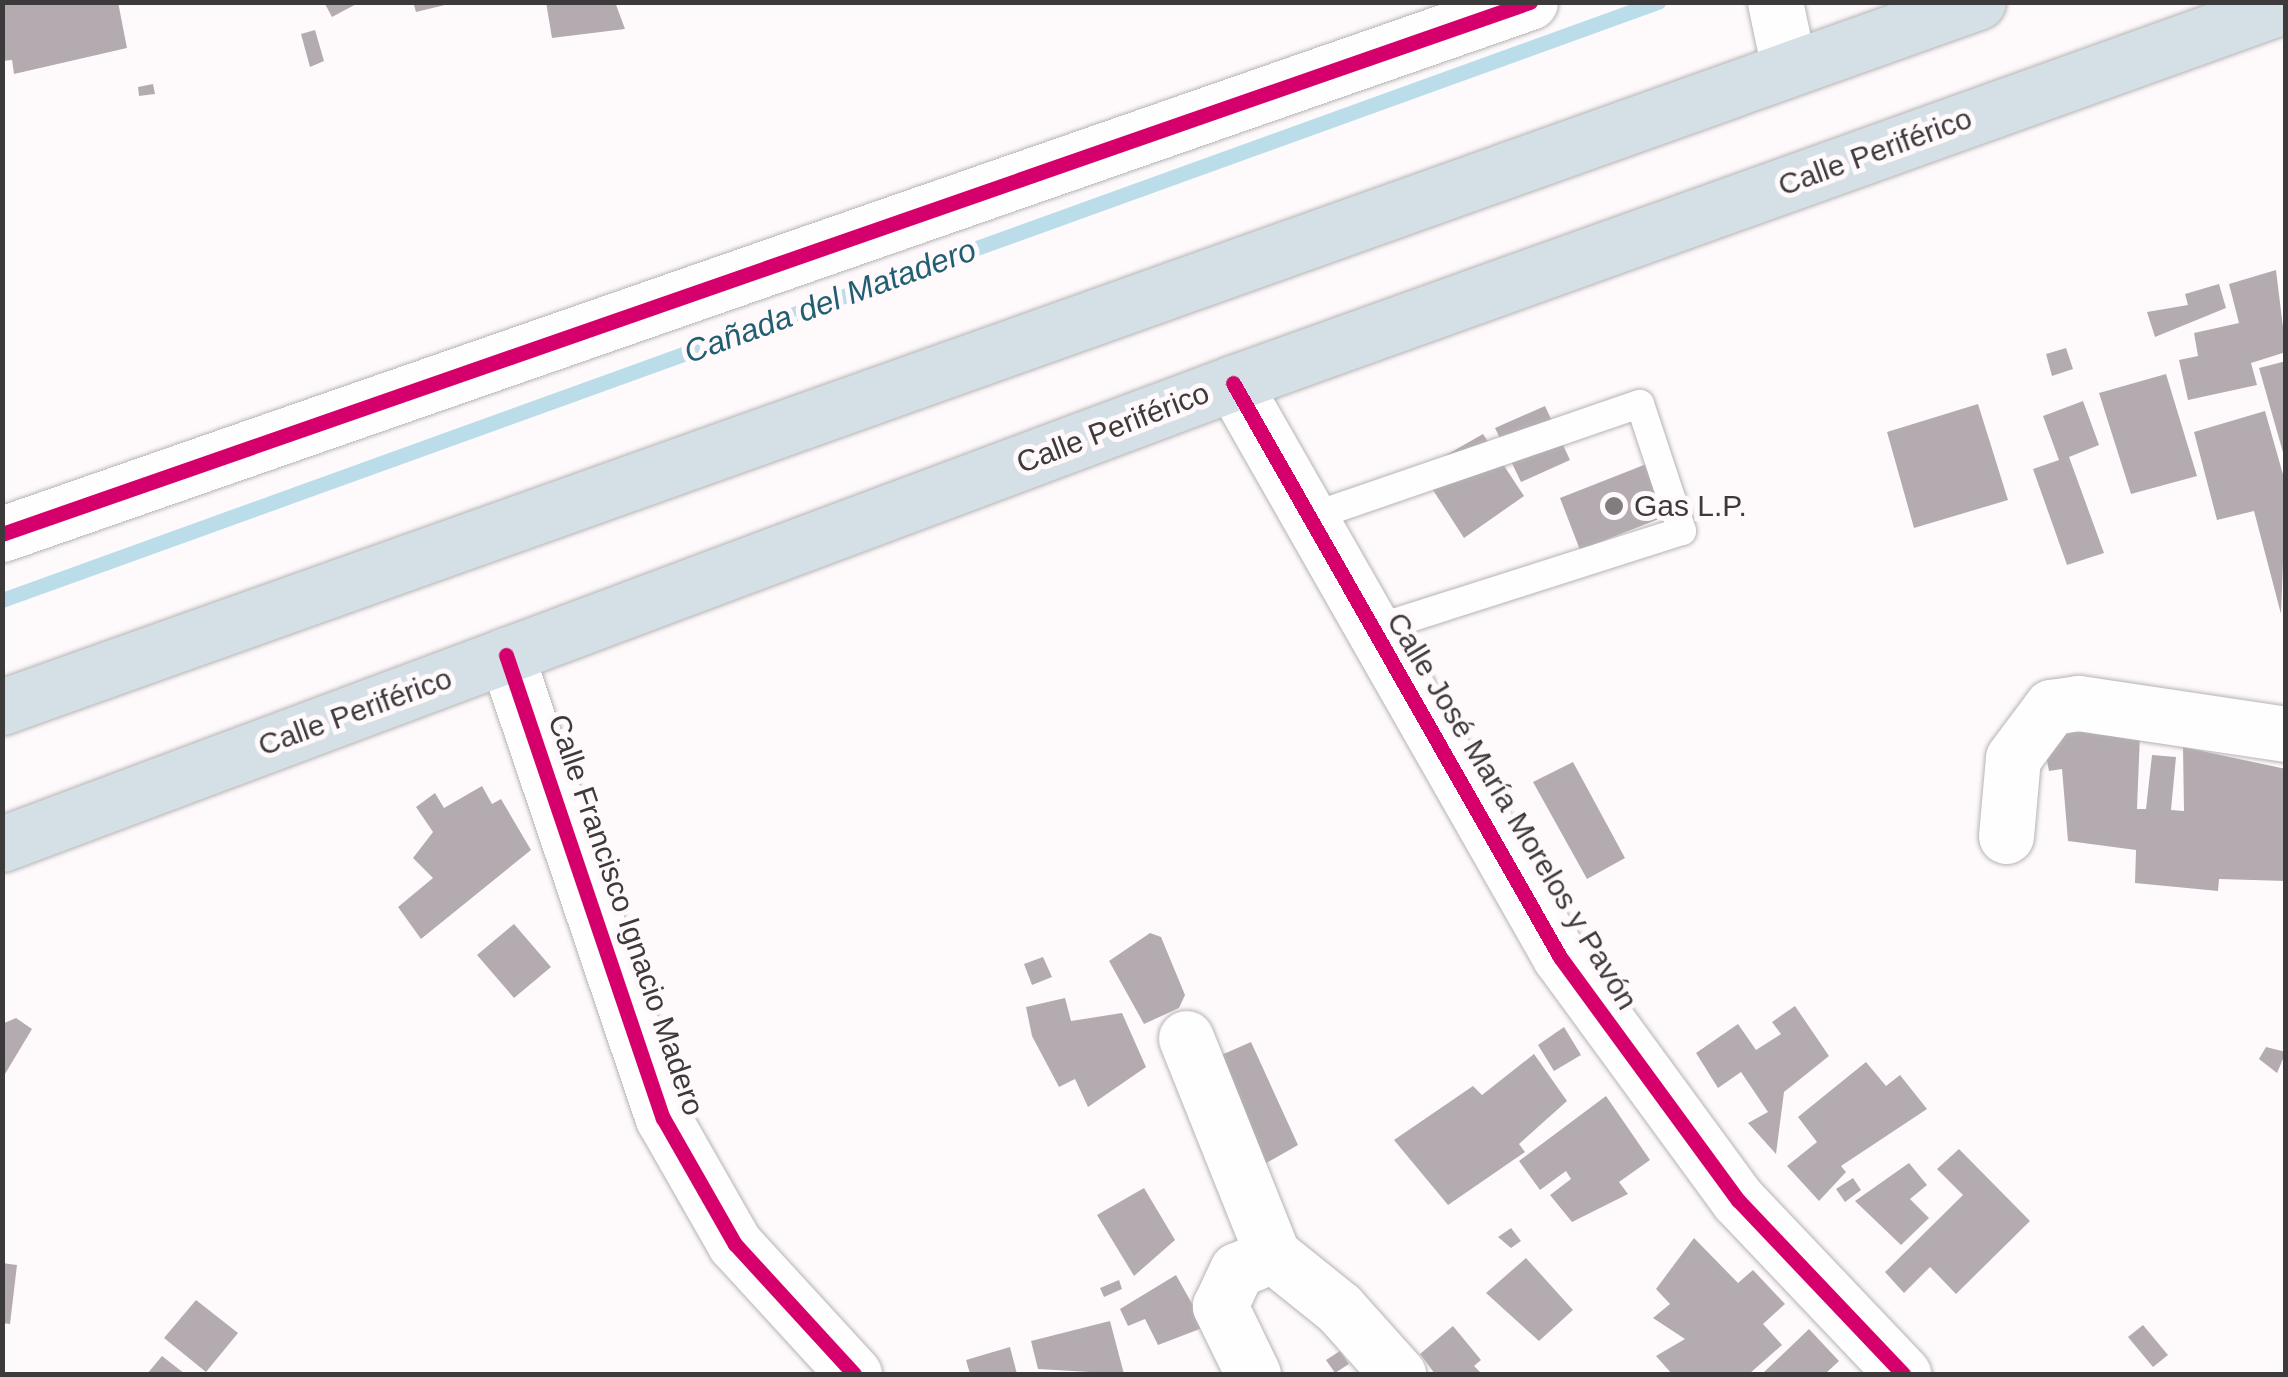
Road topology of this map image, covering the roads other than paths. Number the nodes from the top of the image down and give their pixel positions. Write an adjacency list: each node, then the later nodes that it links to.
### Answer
1 (1530, 2): 8 (street)
2 (1978, 2): 5 (highway)
3 (1775, 4): 5 (street)
4 (2286, 6): 6 (highway, Calle Periférico)
5 (1789, 68): 11 (highway)
6 (1233, 383): 7 (street, Calle José María Morelos y Pavón); 10 (highway, Calle Periférico)
7 (1308, 518): 9 (street, Calle José María Morelos y Pavón); 9 (lane)
8 (2, 534)
9 (1370, 630): 20 (street, Calle José María Morelos y Pavón)
10 (506, 655): 14 (highway, Calle Periférico); 17 (street, Calle Francisco Ignacio Madero)
11 (2, 707)
12 (2286, 734): 13 (street)
13 (2006, 836)
14 (2, 844)
15 (1186, 1038): 16 (street)
16 (1272, 1255): 18 (street); 19 (street)
17 (854, 1374)
18 (1253, 1374)
19 (1398, 1374)
20 (1903, 1374)

